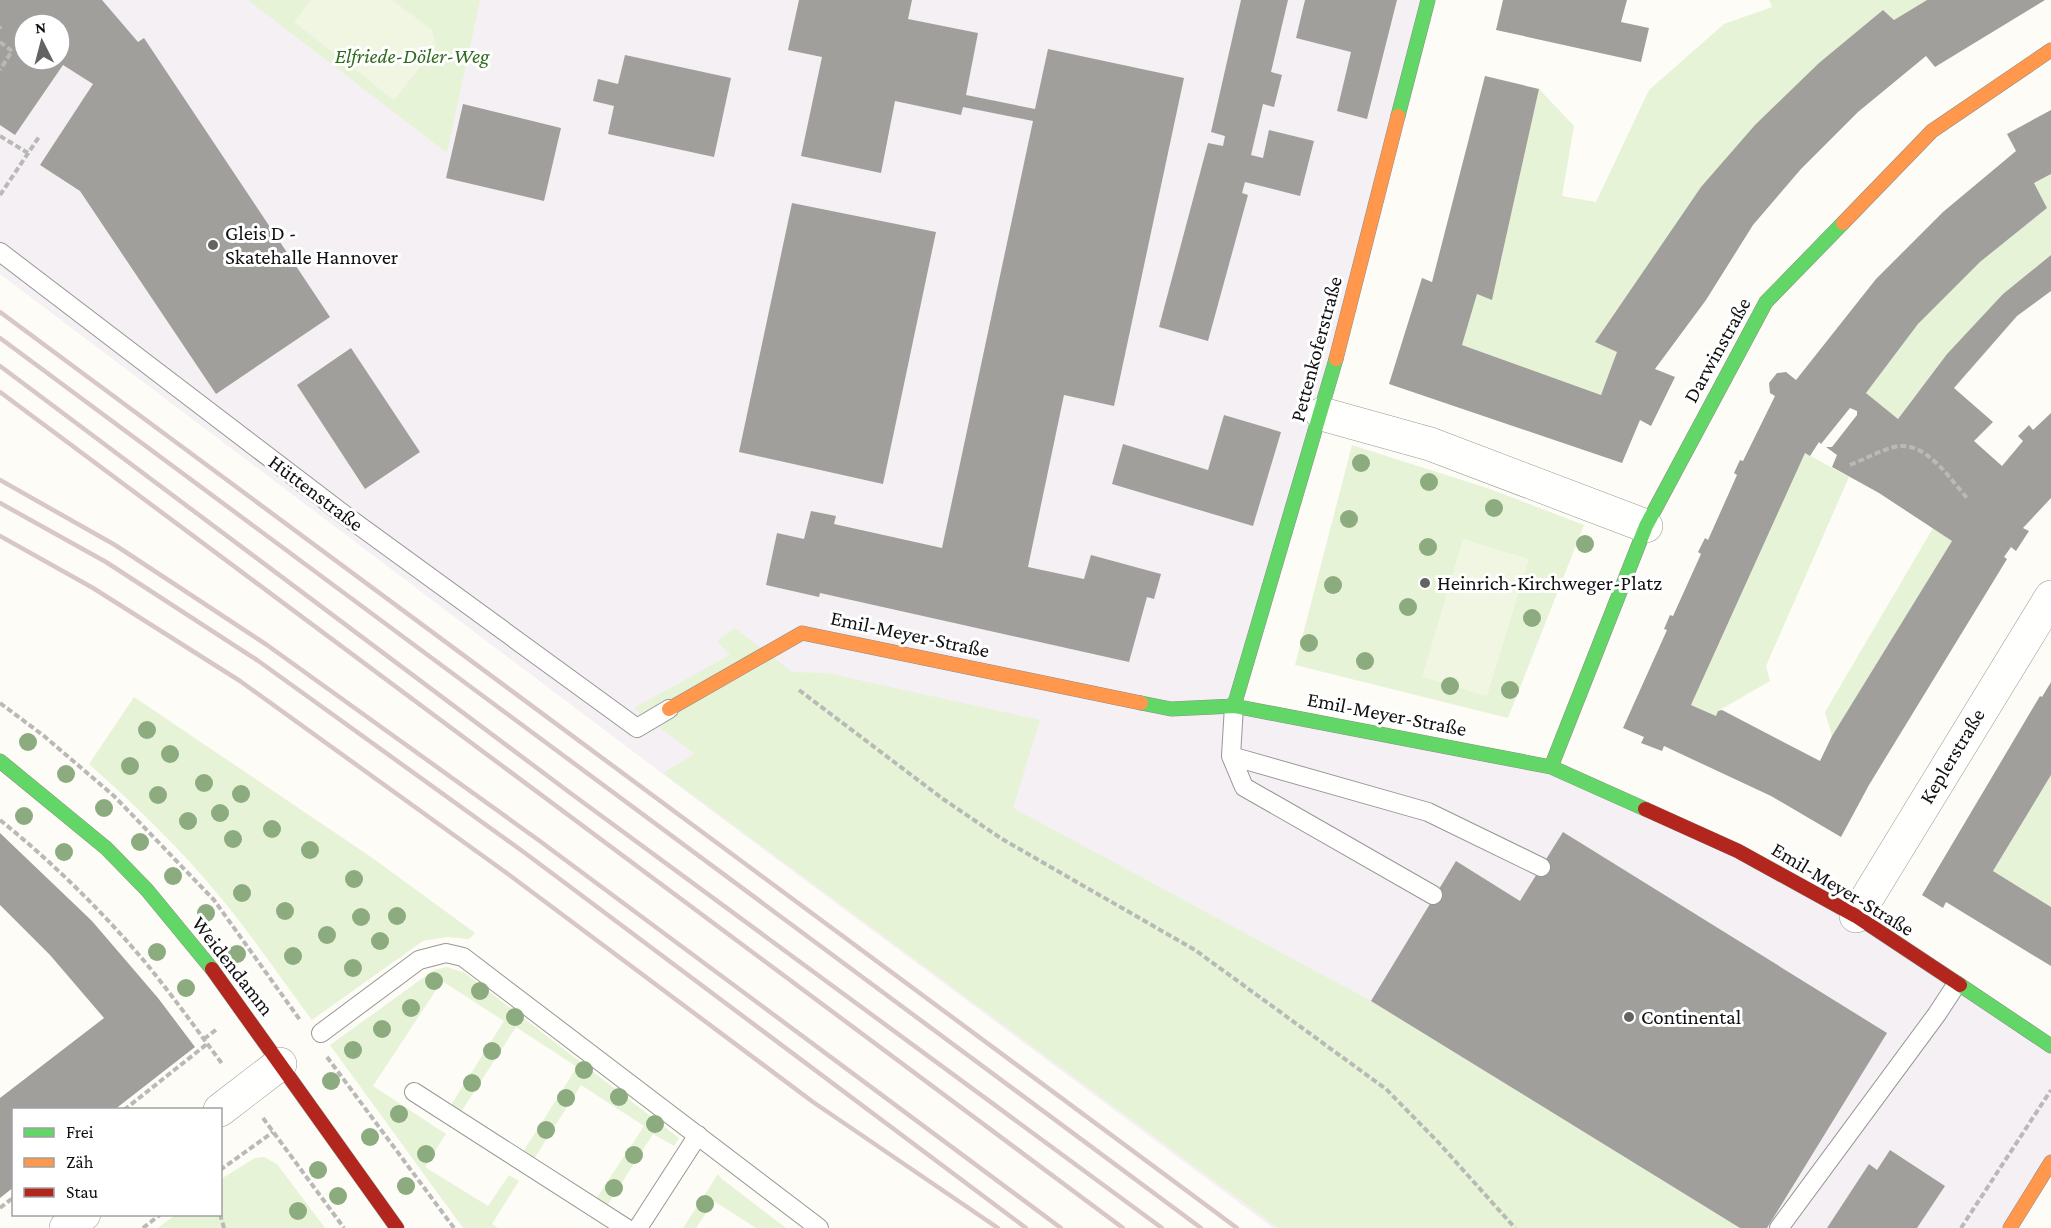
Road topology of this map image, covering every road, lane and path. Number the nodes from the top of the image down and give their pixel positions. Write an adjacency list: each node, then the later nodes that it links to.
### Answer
1 (1428, 0): 10 (street, Pettenkoferstraße)
2 (0, 42): 4 (path)
3 (2051, 50): 13 (street, Darwinstraße)
4 (0, 70)
5 (0, 136): 7 (path)
6 (39, 137): 7 (path)
7 (28, 153): 8 (path)
8 (0, 195)
9 (0, 252): 18 (lane, Hüttenstraße)
10 (1322, 414): 13 (street); 17 (street, Pettenkoferstraße)
11 (1850, 465): 12 (path)
12 (1967, 498)
13 (1646, 526): 21 (street, Darwinstraße)
14 (2051, 597): 25 (street, Keplerstraße)
15 (800, 690): 53 (path)
16 (0, 703): 27 (path)
17 (1234, 706): 18 (street, Emil-Meyer-Straße); 19 (lane); 21 (street, Emil-Meyer-Straße)
18 (669, 709)
19 (1231, 756): 23 (lane); 24 (lane)
20 (0, 761): 32 (street, Weidendamm)
21 (1551, 767): 25 (street, Emil-Meyer-Straße)
22 (0, 820): 29 (path)
23 (1541, 867)
24 (1433, 896)
25 (1856, 916): 26 (street, Emil-Meyer-Straße)
26 (1956, 985): 30 (street, Emil-Meyer-Straße); 54 (lane)
27 (301, 1021)
28 (321, 1033): 38 (lane)
29 (207, 1044): 35 (path); 36 (path)
30 (2051, 1046)
31 (324, 1053): 49 (path)
32 (280, 1064): 35 (street); 48 (street, Weidendamm)
33 (2051, 1090): 55 (path)
34 (414, 1092): 50 (lane)
35 (231, 1101): 37 (path)
36 (127, 1108)
37 (273, 1132): 40 (path); 47 (path)
38 (698, 1135): 51 (lane); 52 (lane)
39 (2051, 1162): 56 (street)
40 (222, 1169)
41 (12, 1199): 42 (path)
42 (0, 1208)
43 (83, 1216): 45 (street)
44 (160, 1216): 46 (path)
45 (66, 1228)
46 (143, 1228)
47 (344, 1228)
48 (397, 1228)
49 (454, 1228)
50 (626, 1228)
51 (638, 1228)
52 (819, 1228)
53 (1515, 1228)
54 (1779, 1228)
55 (1961, 1228)
56 (2010, 1228)

